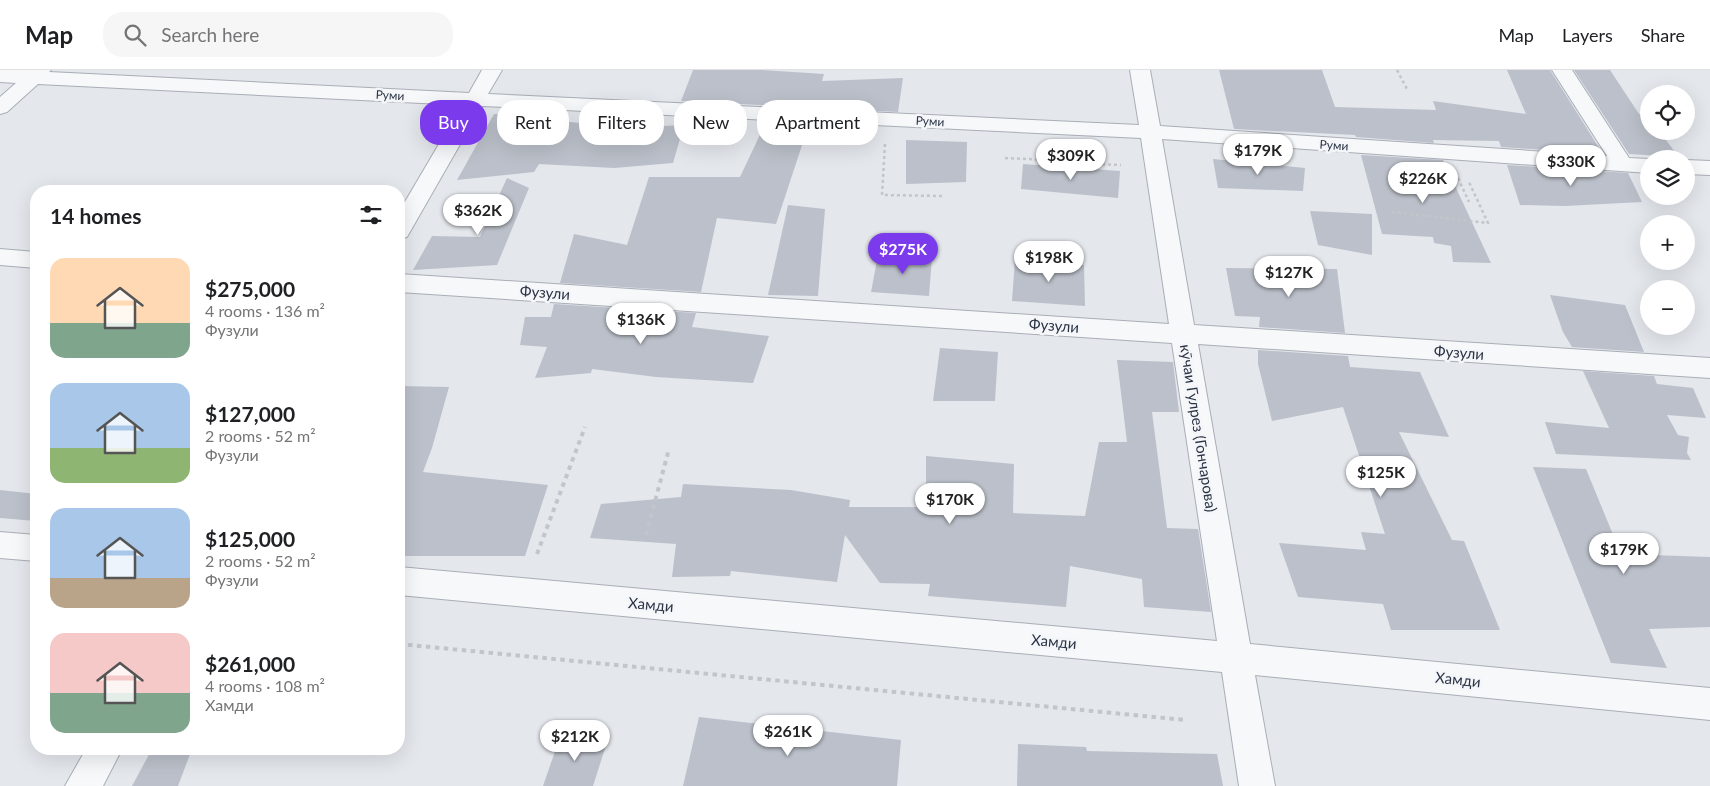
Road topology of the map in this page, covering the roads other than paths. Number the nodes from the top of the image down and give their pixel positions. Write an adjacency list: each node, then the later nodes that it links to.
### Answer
1 (492, 70): 6 (street)
2 (1140, 70): 8 (street, кӯчаи Гулрез (Гончарова))
3 (1562, 70): 9 (street)
4 (37, 74): 5 (street, Руми); 6 (street, Руми); 7 (street)
5 (0, 76)
6 (474, 99): 8 (street, Руми); 13 (street)
7 (0, 108)
8 (1150, 132): 9 (street, Руми); 17 (street, кӯчаи Гулрез (Гончарова))
9 (1623, 165): 10 (street, Руми)
10 (1640, 166)
11 (1695, 167): 12 (street)
12 (1710, 168)
13 (405, 220)
14 (0, 257): 15 (street)
15 (30, 260)
16 (405, 283): 17 (street, Фузули)
17 (1183, 333): 18 (street, Фузули); 22 (street, кӯчаи Гулрез (Гончарова))
18 (1710, 368)
19 (0, 545): 20 (street)
20 (30, 548)
21 (405, 582): 22 (street, Хамди)
22 (1237, 658): 23 (street, Хамди); 26 (street, кӯчаи Гулрез (Гончарова))
23 (1710, 704)
24 (101, 755): 25 (street)
25 (83, 786)
26 (1257, 786)

